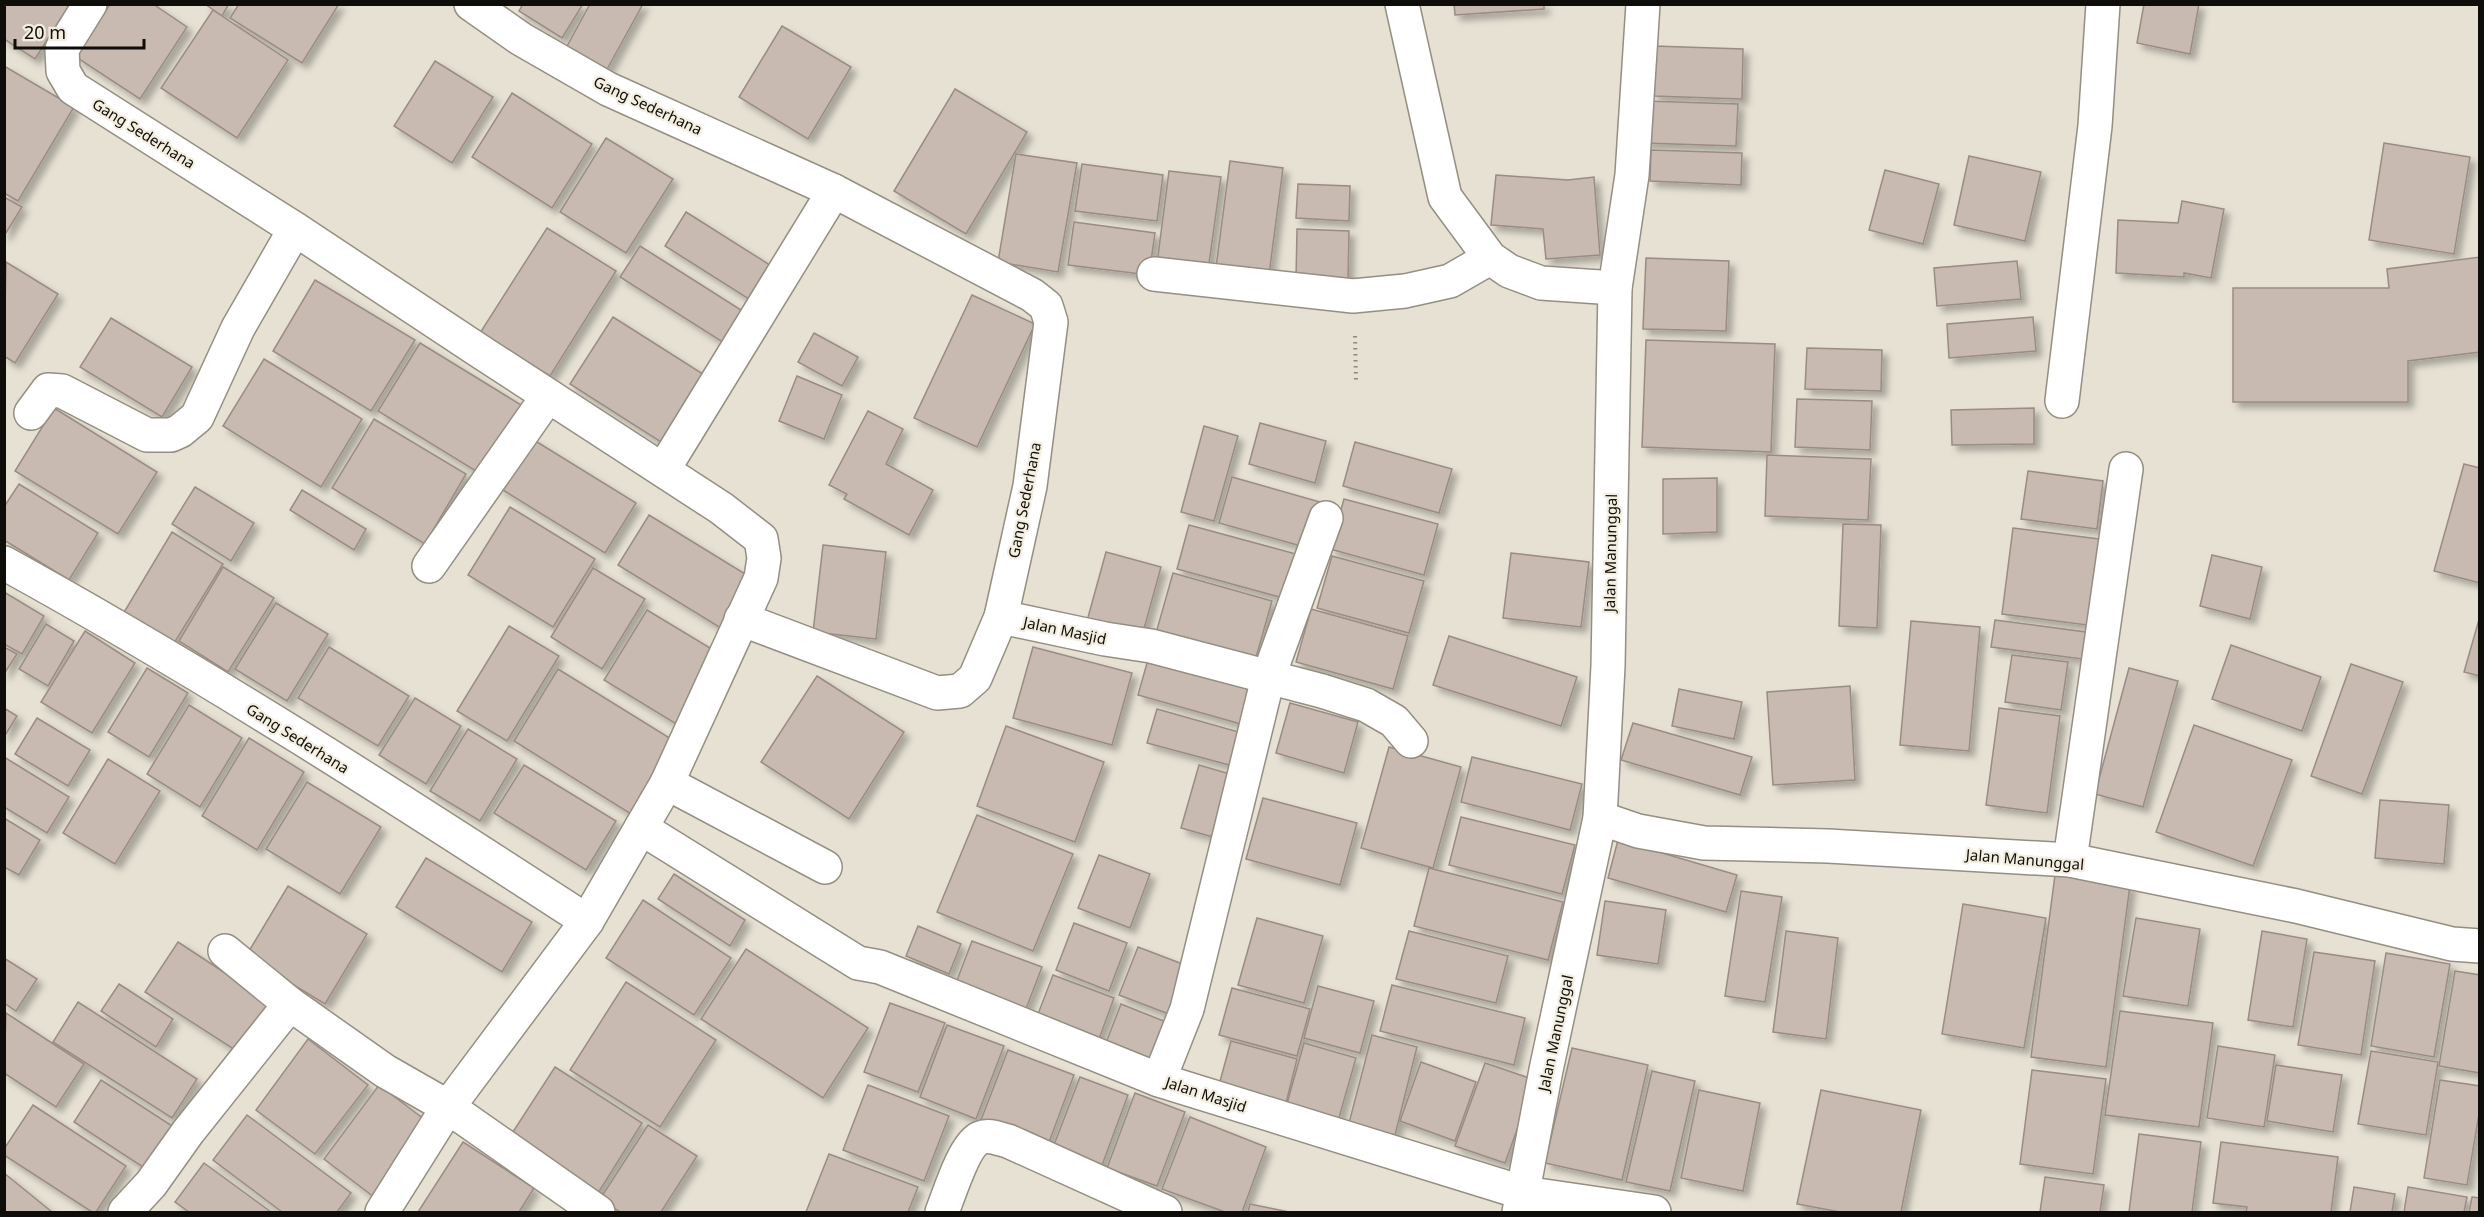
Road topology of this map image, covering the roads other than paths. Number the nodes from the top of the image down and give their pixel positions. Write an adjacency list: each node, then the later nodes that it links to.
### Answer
1 (90, 4): 7 (street, Gang Sederhana)
2 (471, 4): 6 (street, Gang Sederhana)
3 (1402, 4): 8 (street)
4 (1643, 4): 10 (street, Jalan Manunggal)
5 (2103, 4): 12 (street)
6 (834, 191): 15 (street); 19 (street, Gang Sederhana)
7 (295, 229): 11 (street, Gang Sederhana); 13 (street)
8 (1490, 258): 9 (street); 10 (street)
9 (1154, 274)
10 (1615, 288): 24 (street, Jalan Manunggal)
11 (548, 396): 15 (street, Gang Sederhana); 18 (street)
12 (2062, 401)
13 (31, 413)
14 (2126, 469): 26 (street)
15 (663, 470): 20 (street, Gang Sederhana)
16 (1326, 518): 21 (street, Jalan Masjid)
17 (4, 563): 28 (street, Gang Sederhana)
18 (429, 566)
19 (1001, 617): 20 (street, Gang Sederhana); 21 (street, Jalan Masjid)
20 (741, 619): 23 (street, Gang Sederhana)
21 (1268, 678): 22 (street, Jalan Masjid); 32 (street, Jalan Masjid)
22 (1411, 741)
23 (667, 783): 25 (street, Gang Sederhana); 27 (street)
24 (1600, 818): 26 (street, Jalan Manunggal); 34 (street, Jalan Manunggal)
25 (641, 828): 28 (street, Gang Sederhana); 32 (street)
26 (2070, 860): 29 (street, Jalan Manunggal)
27 (825, 867)
28 (586, 921): 33 (street, Gang Sederhana)
29 (2480, 946)
30 (225, 951): 31 (street)
31 (290, 1004): 33 (street); 35 (street)
32 (1159, 1080): 34 (street, Jalan Masjid)
33 (448, 1107): 36 (street, Gang Sederhana); 37 (street)
34 (1522, 1203): 40 (street, Jalan Masjid)
35 (125, 1212)
36 (382, 1212)
37 (597, 1212)
38 (942, 1212): 39 (street)
39 (1165, 1212)
40 (1654, 1212)

